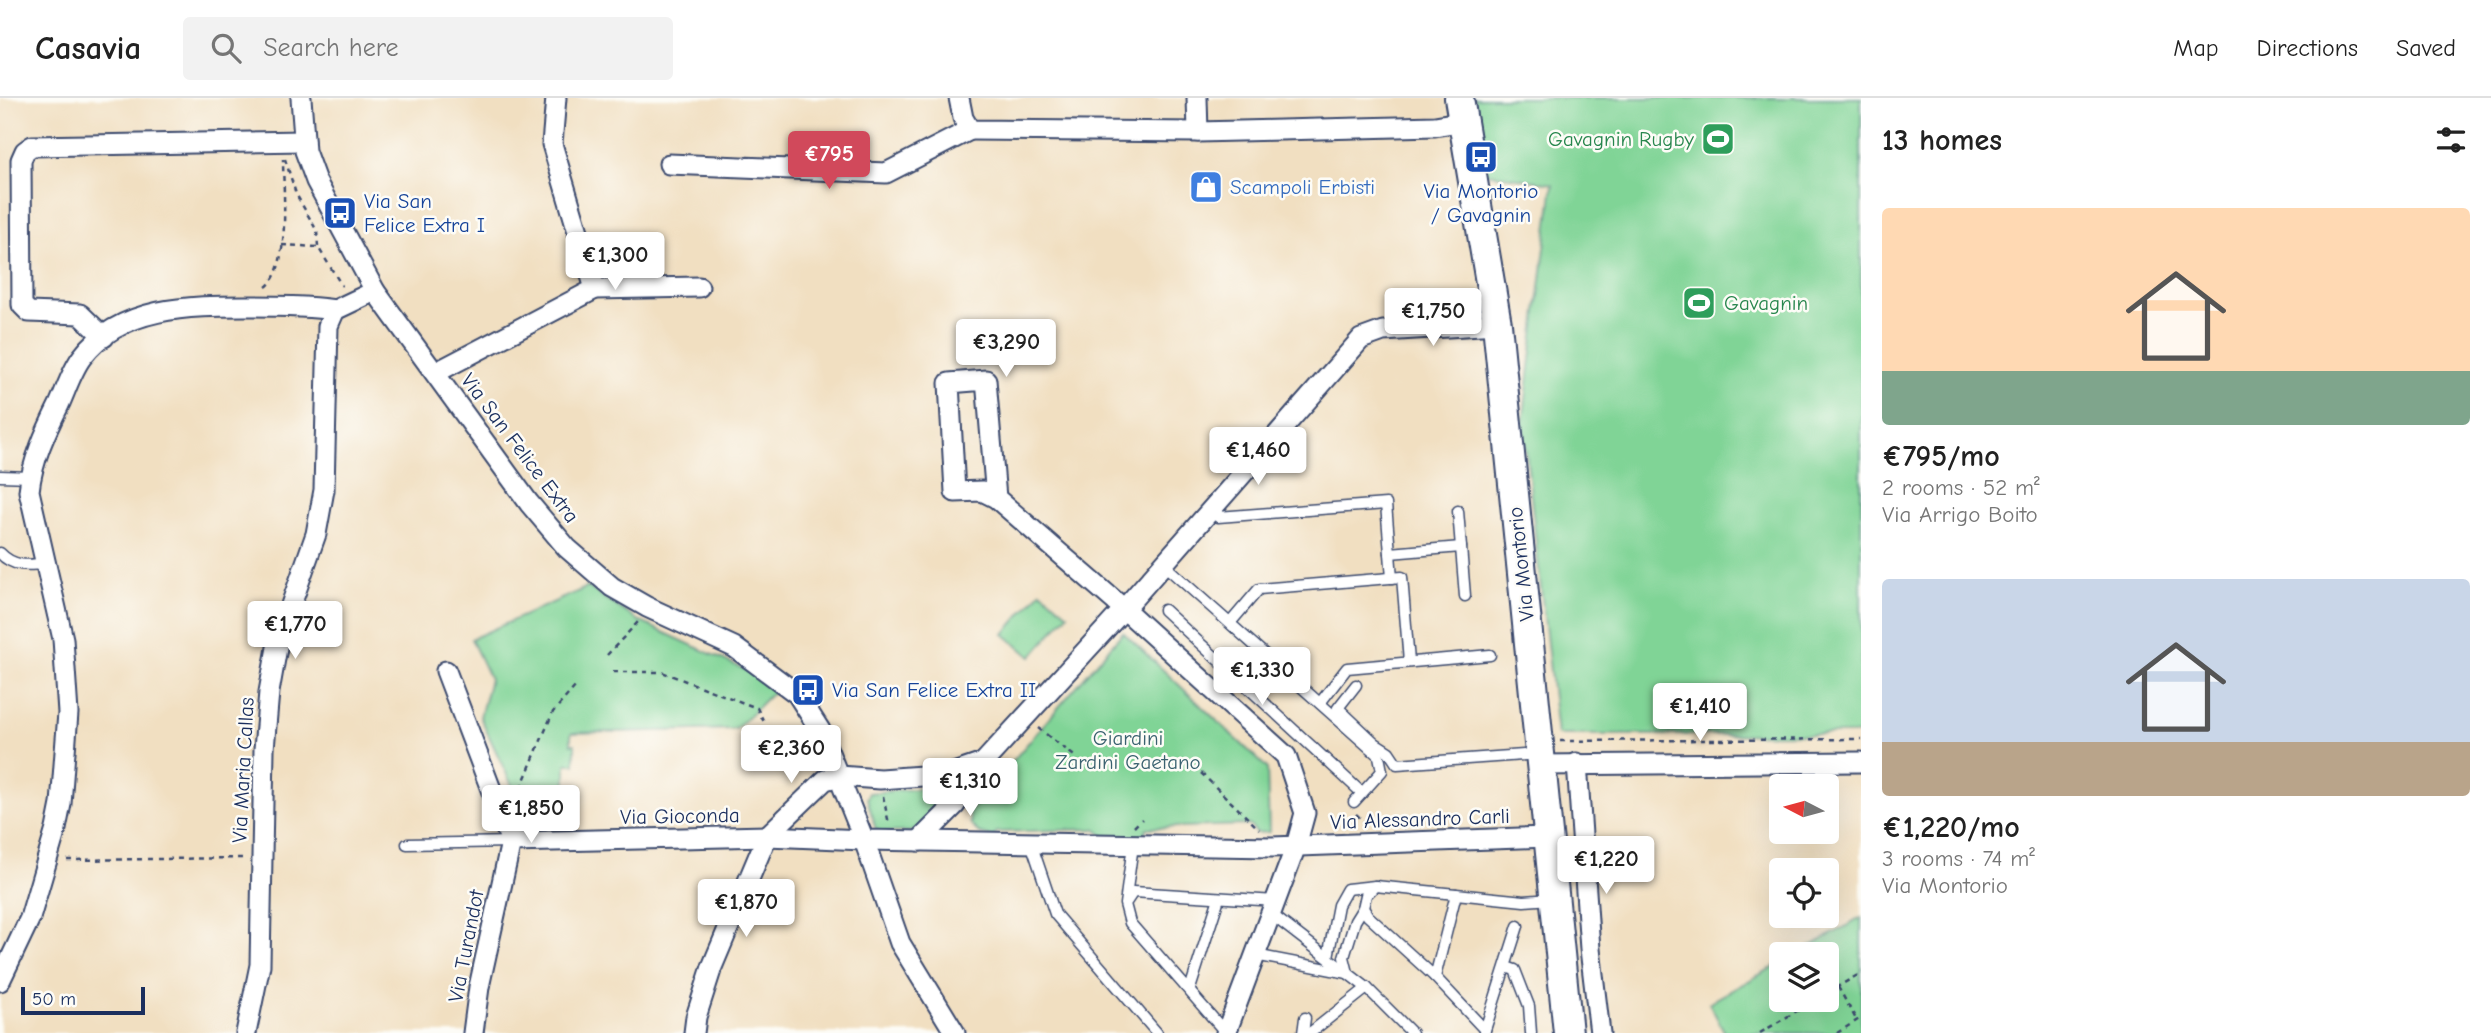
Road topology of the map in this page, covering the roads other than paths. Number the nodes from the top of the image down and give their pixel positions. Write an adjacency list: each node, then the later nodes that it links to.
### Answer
1 (301, 98): 8 (street, Via San Felice Extra)
2 (556, 98): 11 (street)
3 (959, 98): 6 (street)
4 (1197, 98): 7 (street)
5 (1461, 110): 7 (street); 14 (street, Via Montorio)
6 (970, 130): 7 (street); 9 (street)
7 (1198, 132)
8 (304, 141): 12 (street, Via San Felice Extra); 15 (street)
9 (669, 164)
10 (699, 286): 11 (street)
11 (595, 289): 16 (street)
12 (375, 291): 13 (street); 16 (street, Via San Felice Extra)
13 (343, 306): 15 (street); 71 (street, Via Maria Callas)
14 (1497, 324): 20 (street); 37 (street, Via Montorio)
15 (104, 337): 18 (street)
16 (435, 373): 41 (street, Via San Felice Extra)
17 (0, 476): 18 (lane)
18 (31, 477): 25 (street)
19 (996, 498): 19 (street); 29 (street)
20 (1212, 510): 24 (lane); 26 (street)
21 (1458, 511): 22 (lane)
22 (1461, 547): 24 (lane); 28 (lane)
23 (0, 553): 25 (lane)
24 (1390, 553): 27 (lane)
25 (46, 563): 66 (street)
26 (1163, 564): 29 (street); 31 (lane)
27 (1392, 578): 31 (lane); 33 (lane)
28 (1465, 596)
29 (1124, 609): 39 (street); 52 (street)
30 (1164, 610): 42 (lane)
31 (1230, 623): 36 (lane)
32 (1490, 655): 33 (lane)
33 (1409, 662): 36 (lane)
34 (446, 671): 48 (street)
35 (1356, 685): 37 (lane)
36 (1320, 703): 42 (lane)
37 (1539, 754): 40 (street); 45 (street, Via Montorio)
38 (1861, 762): 40 (street)
39 (983, 763): 41 (street); 47 (street)
40 (1577, 763): 82 (street)
41 (839, 776): 44 (street, Via Gioconda); 46 (street, Via San Felice Extra)
42 (1362, 793): 43 (lane)
43 (1354, 802)
44 (767, 836): 46 (street, Via Gioconda); 48 (street, Via Gioconda); 73 (street)
45 (1546, 837): 52 (street, Via Alessandro Carli); 56 (street, Via Montorio)
46 (864, 840): 47 (street, Via Alessandro Carli); 74 (street, Via San Felice Extra)
47 (919, 841): 49 (street, Via Alessandro Carli)
48 (512, 842): 50 (lane); 72 (street, Via Turandot)
49 (1031, 843): 51 (street, Via Alessandro Carli); 75 (lane)
50 (407, 844)
51 (1133, 845): 52 (street, Via Alessandro Carli); 57 (lane)
52 (1296, 846): 58 (street)
53 (1375, 886): 54 (lane); 59 (lane); 62 (lane)
54 (1456, 894): 56 (lane); 65 (lane)
55 (1219, 898): 57 (lane); 58 (lane); 68 (lane)
56 (1553, 899): 81 (street, Via Montorio)
57 (1125, 904): 68 (lane)
58 (1273, 907): 61 (street); 62 (lane)
59 (1363, 908): 64 (lane); 65 (lane)
60 (1518, 926): 63 (lane)
61 (1255, 955): 64 (lane); 76 (street)
62 (1328, 957): 64 (lane)
63 (1506, 967): 70 (lane); 80 (lane)
64 (1348, 973): 67 (lane)
65 (1435, 977): 70 (lane)
66 (0, 981)
67 (1367, 988): 78 (lane); 79 (lane)
68 (1190, 989): 76 (lane)
69 (1305, 1018): 77 (lane)
70 (1484, 1032)
71 (246, 1033)
72 (472, 1033)
73 (694, 1033)
74 (955, 1033)
75 (1157, 1033)
76 (1226, 1033)
77 (1303, 1033)
78 (1310, 1033)
79 (1412, 1033)
80 (1531, 1033)
81 (1568, 1033)
82 (1600, 1033)

